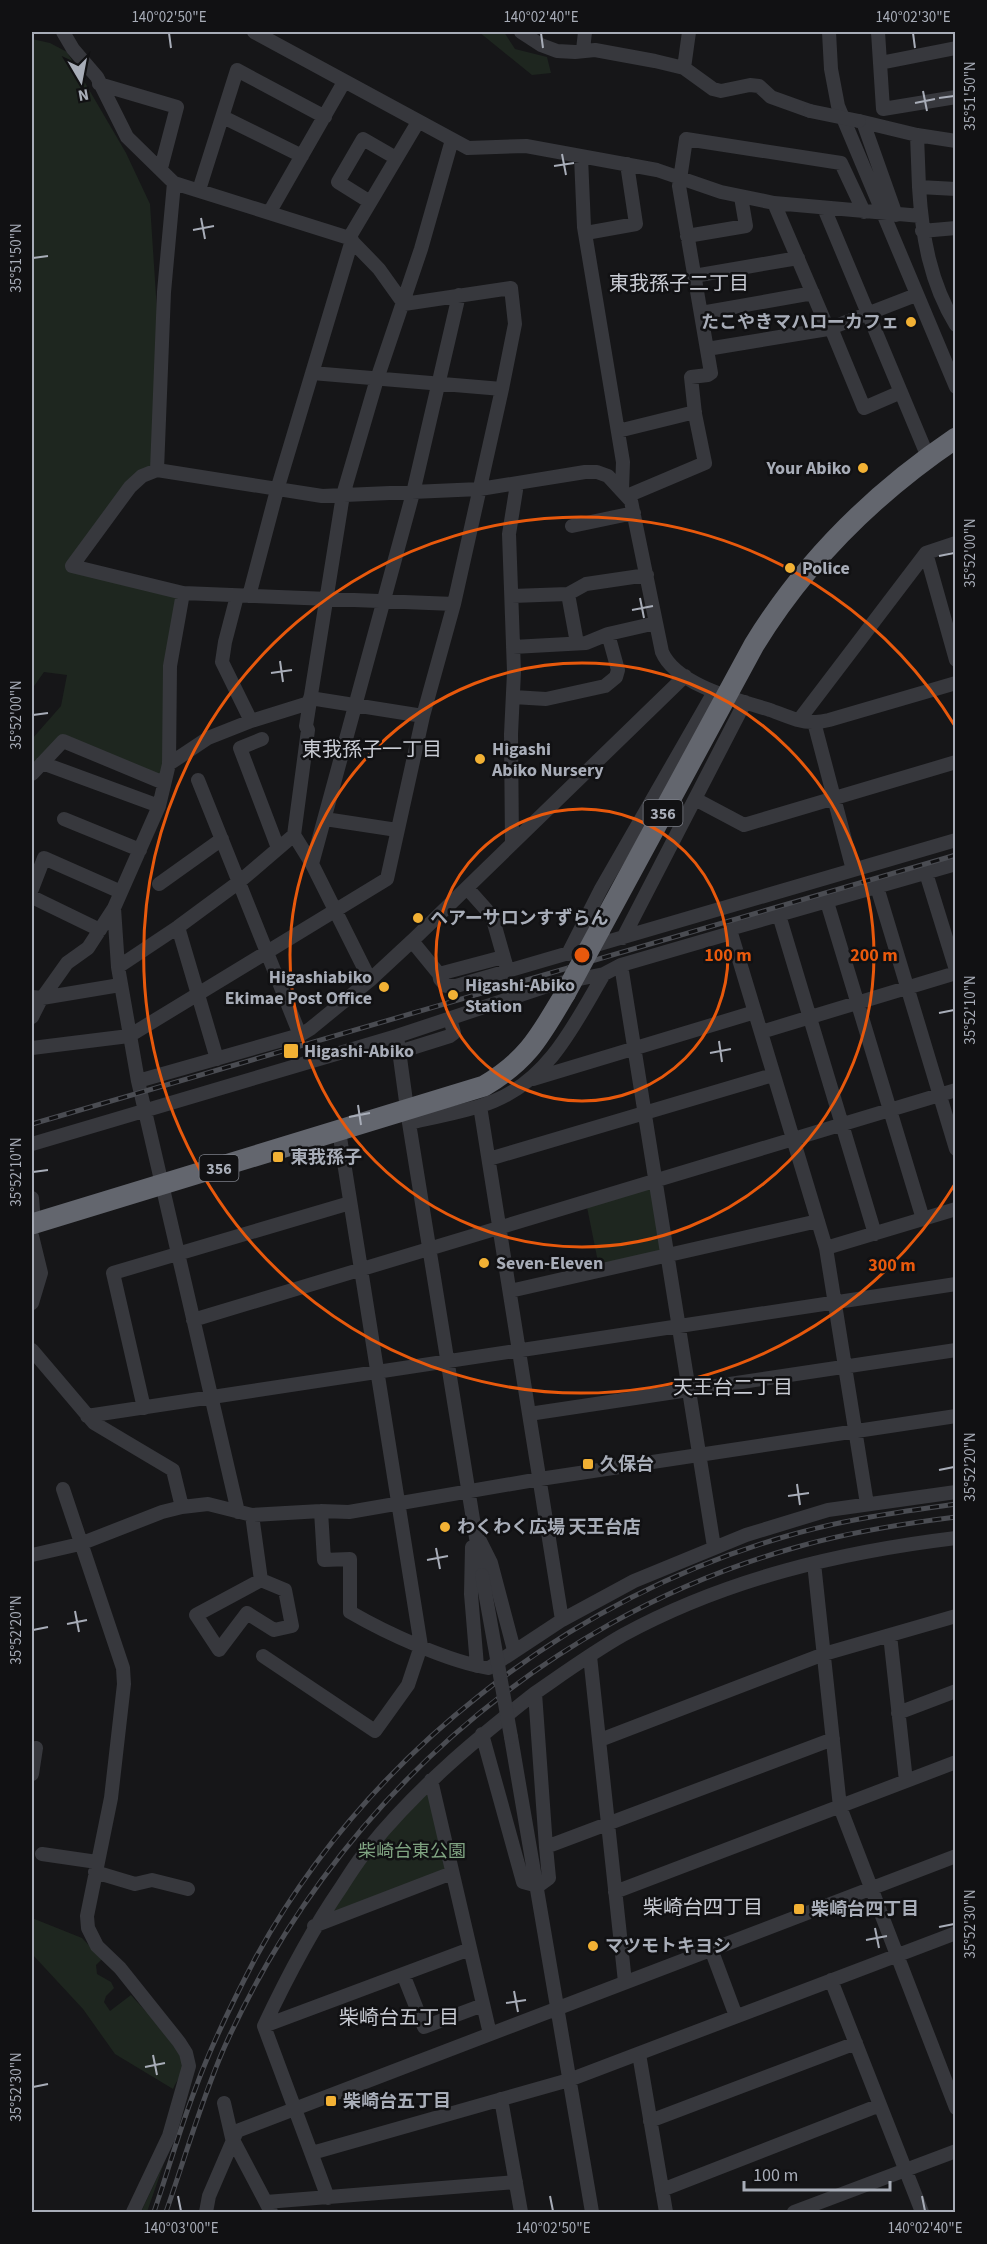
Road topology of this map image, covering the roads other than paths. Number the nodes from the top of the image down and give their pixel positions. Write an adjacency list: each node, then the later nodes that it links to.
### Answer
1 (63, 32): 13 (street)
2 (254, 32): 12 (street)
3 (521, 32): 9 (street)
4 (585, 32): 9 (street)
5 (689, 32): 11 (street)
6 (829, 32): 38 (street)
7 (878, 32): 10 (street)
8 (956, 48): 10 (street)
9 (583, 50): 11 (street)
10 (880, 63): 14 (street)
11 (684, 68): 18 (street, bridge)
12 (344, 82): 16 (street); 17 (street)
13 (99, 84): 26 (street); 26 (street)
14 (956, 97)
15 (223, 117): 16 (street); 22 (street); 31 (street)
16 (324, 117): 22 (street)
17 (418, 122): 20 (street); 24 (street)
18 (861, 122): 19 (street); 38 (street)
19 (917, 135): 21 (street); 29 (street)
20 (452, 140): 23 (street); 50 (street)
21 (956, 141)
22 (302, 156): 37 (street)
23 (581, 157): 25 (street); 42 (street)
24 (396, 158): 33 (street); 33 (street)
25 (627, 164): 27 (street); 42 (street)
26 (161, 168): 28 (street)
27 (680, 177): 32 (street); 36 (street); 43 (street)
28 (174, 183): 31 (street); 66 (street)
29 (919, 187): 30 (street); 39 (street)
30 (956, 189)
31 (199, 190): 37 (street)
32 (741, 197): 34 (street); 43 (street)
33 (370, 202): 44 (street)
34 (774, 203): 35 (street); 45 (street)
35 (824, 208): 36 (street); 52 (street)
36 (864, 212): 38 (street)
37 (269, 213): 44 (street)
38 (889, 214): 39 (street); 49 (street)
39 (921, 216): 41 (street)
40 (956, 228): 41 (street)
41 (922, 231): 53 (street)
42 (586, 233): 63 (street)
43 (687, 236): 46 (street)
44 (351, 239): 50 (street); 56 (street)
45 (798, 258): 46 (street); 47 (street)
46 (694, 276): 51 (street)
47 (813, 293): 51 (street); 54 (street)
48 (459, 295): 50 (street); 58 (street); 60 (street)
49 (916, 295): 52 (street); 59 (street)
50 (404, 304): 57 (street)
51 (700, 313): 55 (street)
52 (868, 313): 54 (street); 61 (street)
53 (956, 325)
54 (829, 328): 55 (street); 61 (street)
55 (707, 350): 62 (street)
56 (312, 373): 57 (street); 69 (street)
57 (377, 379): 58 (street); 72 (street)
58 (437, 383): 60 (street); 70 (street)
59 (956, 387)
60 (502, 389): 68 (street)
61 (901, 392): 65 (street)
62 (695, 412): 63 (street); 71 (street)
63 (618, 431): 71 (street)
64 (956, 438): 65 (highway, 356)
65 (928, 457): 92 (highway, 356)
66 (157, 470): 69 (street); 78 (street)
67 (517, 484): 68 (street); 71 (street); 81 (street)
68 (480, 489): 70 (street); 84 (street)
69 (277, 490): 72 (street); 80 (street)
70 (413, 493): 72 (street); 83 (street)
71 (625, 493): 73 (street)
72 (343, 495): 82 (street)
73 (634, 513): 74 (street); 77 (street)
74 (572, 526)
75 (956, 543): 76 (street)
76 (926, 553): 89 (street); 97 (street)
77 (646, 575): 79 (street); 85 (street)
78 (183, 593): 80 (street); 103 (street)
79 (568, 594): 81 (street); 87 (street)
80 (243, 596): 82 (street); 98 (street)
81 (512, 596): 88 (street)
82 (326, 600): 83 (street); 94 (street)
83 (383, 601): 84 (street); 95 (street)
84 (454, 604): 96 (street)
85 (656, 623): 86 (street); 90 (street)
86 (608, 634): 87 (street); 93 (street)
87 (577, 643): 88 (street)
88 (513, 647): 93 (street)
89 (956, 660)
90 (685, 676): 92 (street); 116 (street)
91 (956, 683): 99 (street)
92 (728, 697): 97 (street); 108 (street); 140 (street); 175 (highway, 356, bridge)
93 (513, 698): 116 (street)
94 (309, 700): 95 (street); 98 (street); 113 (street)
95 (355, 705): 96 (street); 111 (street)
96 (423, 716): 112 (street)
97 (799, 720): 99 (street)
98 (251, 721): 103 (street)
99 (814, 722): 107 (street)
100 (262, 739): 117 (street)
101 (956, 762): 107 (street)
102 (42, 763): 104 (street); 106 (street); 109 (street)
103 (169, 764): 106 (street)
104 (32, 774)
105 (198, 780): 114 (street)
106 (164, 783): 109 (street)
107 (834, 798): 108 (street); 121 (street)
108 (695, 799): 137 (street)
109 (159, 806): 118 (street)
110 (63, 819): 118 (street)
111 (325, 819): 112 (street); 119 (street)
112 (397, 830): 132 (street)
113 (294, 834): 117 (street); 119 (street)
114 (222, 839): 123 (street); 124 (street)
115 (956, 840): 121 (street)
116 (512, 844): 126 (street)
117 (278, 848): 123 (street)
118 (140, 850): 128 (street)
119 (312, 864): 132 (street)
120 (956, 864): 122 (street)
121 (853, 870): 137 (street)
122 (926, 873): 125 (street); 145 (street)
123 (239, 882): 134 (street); 139 (street)
124 (159, 885)
125 (877, 887): 130 (street); 150 (street)
126 (467, 888): 138 (street); 141 (street)
127 (32, 889): 128 (street)
128 (121, 892): 131 (street)
129 (32, 897): 135 (street)
130 (827, 902): 133 (street); 153 (street)
131 (114, 908): 135 (street); 143 (street)
132 (336, 911): 139 (street); 148 (street)
133 (779, 915): 136 (street); 156 (street)
134 (178, 927): 143 (street); 151 (street)
135 (100, 930): 152 (street)
136 (731, 933): 142 (street); 154 (street)
137 (623, 938): 140 (street)
138 (412, 941): 146 (street); 148 (street)
139 (267, 953): 151 (street); 159 (street)
140 (568, 954): 144 (street)
141 (503, 957): 144 (street); 146 (street)
142 (621, 965): 147 (street); 163 (street)
143 (118, 967): 149 (street)
144 (508, 972): 146 (street)
145 (956, 972): 150 (street)
146 (439, 974)
147 (604, 974): 157 (street); 167 (street)
148 (370, 980): 159 (street)
149 (120, 985): 152 (street); 160 (street)
150 (908, 987): 153 (street); 170 (street)
151 (198, 995): 160 (street); 165 (street)
152 (37, 997): 155 (street)
153 (858, 1003): 156 (street); 173 (street)
154 (755, 1012): 158 (street); 163 (street)
155 (32, 1017)
156 (810, 1017): 158 (street); 176 (street)
157 (450, 1019): 161 (street); 164 (street)
158 (760, 1032): 166 (street)
159 (300, 1035): 165 (street)
160 (129, 1036): 162 (street); 168 (street)
161 (397, 1036): 164 (street); 172 (street)
162 (32, 1048)
163 (634, 1050): 167 (street); 174 (street)
164 (399, 1052): 175 (street)
165 (217, 1059): 168 (street)
166 (773, 1075): 174 (street); 178 (street)
167 (528, 1080): 171 (street)
168 (138, 1081): 172 (street)
169 (956, 1090): 170 (street)
170 (940, 1095): 173 (street); 180 (street)
171 (480, 1106): 175 (street); 181 (street)
172 (145, 1109): 179 (street); 183 (street)
173 (890, 1110): 176 (street); 187 (street)
174 (644, 1113): 181 (street); 182 (street)
175 (408, 1117): 177 (highway, 356); 193 (street)
176 (842, 1125): 178 (street); 191 (street)
177 (339, 1131): 183 (highway, 356); 185 (street)
178 (793, 1140): 182 (street); 188 (street)
179 (32, 1144)
180 (956, 1149)
181 (489, 1159): 190 (street)
182 (655, 1182): 190 (street); 195 (street)
183 (162, 1185): 189 (highway, 356); 194 (street)
184 (32, 1198): 189 (street)
185 (350, 1203): 194 (street); 196 (street)
186 (956, 1209): 187 (street)
187 (923, 1219): 191 (street)
188 (818, 1221): 192 (street); 195 (street)
189 (32, 1228): 199 (street)
190 (500, 1229): 193 (street); 198 (street)
191 (875, 1234): 192 (street)
192 (826, 1248): 200 (street)
193 (430, 1250): 196 (street); 206 (street)
194 (177, 1253): 201 (street); 211 (street)
195 (666, 1256): 198 (street); 202 (street)
196 (361, 1270): 201 (street); 208 (street)
197 (956, 1284): 200 (street)
198 (510, 1291): 205 (street)
199 (32, 1303)
200 (835, 1303): 202 (street); 207 (street)
201 (193, 1320): 210 (street)
202 (677, 1327): 205 (street); 209 (street)
203 (32, 1350): 213 (street)
204 (956, 1350): 207 (street)
205 (519, 1351): 206 (street); 212 (street)
206 (448, 1362): 208 (street); 219 (street)
207 (846, 1366): 209 (street); 215 (street)
208 (378, 1372): 210 (street); 221 (street)
209 (688, 1390): 212 (street); 216 (street)
210 (211, 1398): 211 (street); 225 (street)
211 (144, 1408): 213 (street)
212 (529, 1414): 217 (street)
213 (87, 1416): 223 (street)
214 (956, 1416): 215 (street)
215 (856, 1431): 216 (street); 222 (street)
216 (698, 1455): 217 (street); 229 (street)
217 (540, 1479): 219 (street); 234 (street)
218 (63, 1489): 228 (street)
219 (468, 1491): 221 (street); 226 (street)
220 (956, 1492): 222 (street)
221 (399, 1504): 224 (street); 236 (street)
222 (867, 1504): 229 (street)
223 (182, 1507): 225 (street); 228 (street)
224 (321, 1511): 225 (street); 236 (street)
225 (245, 1513): 232 (street)
226 (474, 1530): 237 (street); 241 (street); 260 (street, bridge)
227 (956, 1538): 231 (street)
228 (80, 1544): 230 (street); 258 (street)
229 (714, 1547): 234 (street)
230 (32, 1555)
231 (814, 1563): 238 (street); 240 (street)
232 (261, 1580): 232 (street)
233 (956, 1616): 235 (street)
234 (562, 1620): 237 (street)
235 (890, 1635): 238 (street); 244 (street)
236 (421, 1646): 239 (street); 241 (street)
237 (514, 1650): 241 (street)
238 (824, 1654): 246 (street); 247 (street)
239 (263, 1656)
240 (591, 1656): 243 (street); 247 (street)
241 (477, 1666)
242 (956, 1691): 244 (street)
243 (535, 1693): 245 (street); 255 (street)
244 (898, 1713): 252 (street)
245 (482, 1734): 251 (street); 260 (street)
246 (833, 1738): 253 (street); 254 (street)
247 (600, 1740): 254 (street)
248 (36, 1748): 250 (street)
249 (956, 1762): 252 (street)
250 (32, 1774)
251 (431, 1780): 259 (street); 264 (street)
252 (906, 1781): 253 (street)
253 (840, 1807): 261 (street); 263 (street)
254 (608, 1823): 255 (street); 263 (street)
255 (546, 1847): 260 (street)
256 (42, 1854): 258 (street)
257 (956, 1856): 261 (street)
258 (96, 1867): 262 (street); 294 (street)
259 (452, 1873): 264 (street); 266 (street)
260 (538, 1886): 273 (street)
261 (871, 1888): 267 (street); 268 (street)
262 (188, 1889)
263 (615, 1892): 271 (street)
264 (314, 1926): 275 (street)
265 (956, 1933): 268 (street)
266 (470, 1949): 269 (street); 272 (street)
267 (711, 1949): 271 (street); 274 (street)
268 (897, 1955): 270 (street); 283 (street)
269 (404, 1974): 272 (street); 275 (street)
270 (831, 1980): 274 (street); 277 (street)
271 (625, 1982): 273 (street)
272 (483, 2005): 276 (street)
273 (558, 2008): 276 (street); 279 (street)
274 (736, 2016): 278 (street)
275 (264, 2026): 284 (street)
276 (490, 2034): 284 (street)
277 (856, 2043): 282 (street); 285 (street)
278 (639, 2054): 279 (street); 285 (street)
279 (569, 2080): 280 (street); 297 (street)
280 (501, 2099): 288 (street); 290 (street)
281 (224, 2103): 286 (street)
282 (880, 2106): 289 (street); 291 (street)
283 (956, 2108)
284 (295, 2109): 286 (street); 288 (street)
285 (650, 2121): 291 (street)
286 (232, 2138): 293 (street); 295 (street)
287 (956, 2151): 289 (street)
288 (312, 2153): 292 (street)
289 (906, 2170): 299 (street); 300 (street)
290 (516, 2182): 292 (street); 296 (street)
291 (662, 2190): 298 (street)
292 (328, 2198): 293 (street)
293 (268, 2207)
294 (133, 2212)
295 (206, 2212)
296 (521, 2212)
297 (592, 2212)
298 (666, 2212)
299 (794, 2212)
300 (922, 2212)

